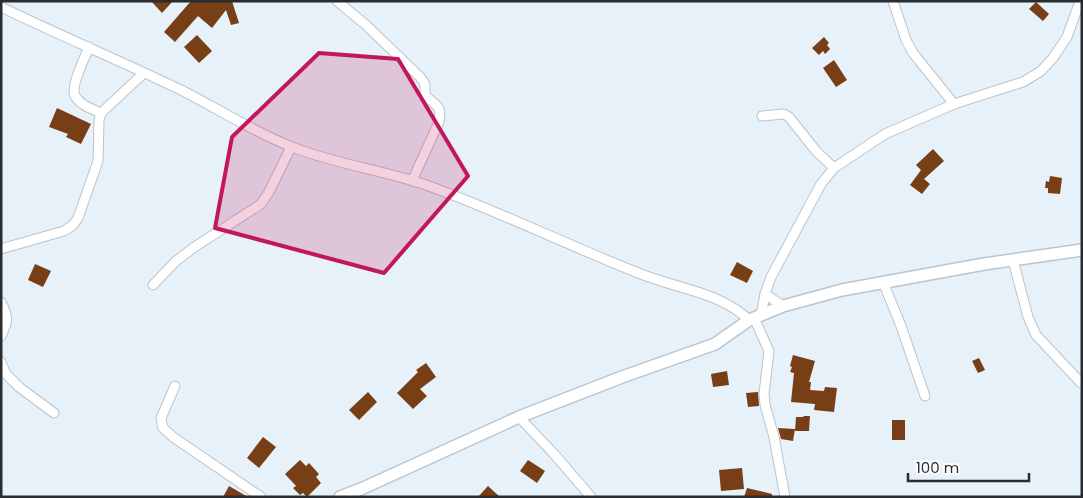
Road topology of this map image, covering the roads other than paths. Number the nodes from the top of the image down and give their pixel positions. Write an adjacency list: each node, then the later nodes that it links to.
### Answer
1 (337, 1): 12 (street)
2 (893, 1): 7 (street)
3 (1080, 1): 7 (street)
4 (1, 7): 5 (street)
5 (89, 47): 6 (street); 8 (street)
6 (144, 73): 8 (street); 10 (street)
7 (954, 104): 11 (street)
8 (101, 113): 13 (street)
9 (762, 116): 11 (street)
10 (291, 147): 12 (street); 17 (street)
11 (834, 168): 18 (street)
12 (412, 181): 21 (street)
13 (1, 249)
14 (1082, 250): 15 (street)
15 (1013, 260): 16 (street); 24 (street)
16 (883, 282): 20 (street); 26 (street)
17 (153, 285)
18 (765, 294): 20 (street); 21 (street)
19 (1, 302): 22 (street)
20 (783, 306): 21 (street)
21 (755, 318): 28 (street); 33 (street)
22 (1, 336)
23 (1, 362): 27 (street)
24 (1082, 384)
25 (175, 386): 30 (street)
26 (925, 396)
27 (54, 413)
28 (519, 417): 29 (street); 32 (street)
29 (364, 493): 31 (street)
30 (261, 497)
31 (340, 497)
32 (591, 497)
33 (785, 497)

